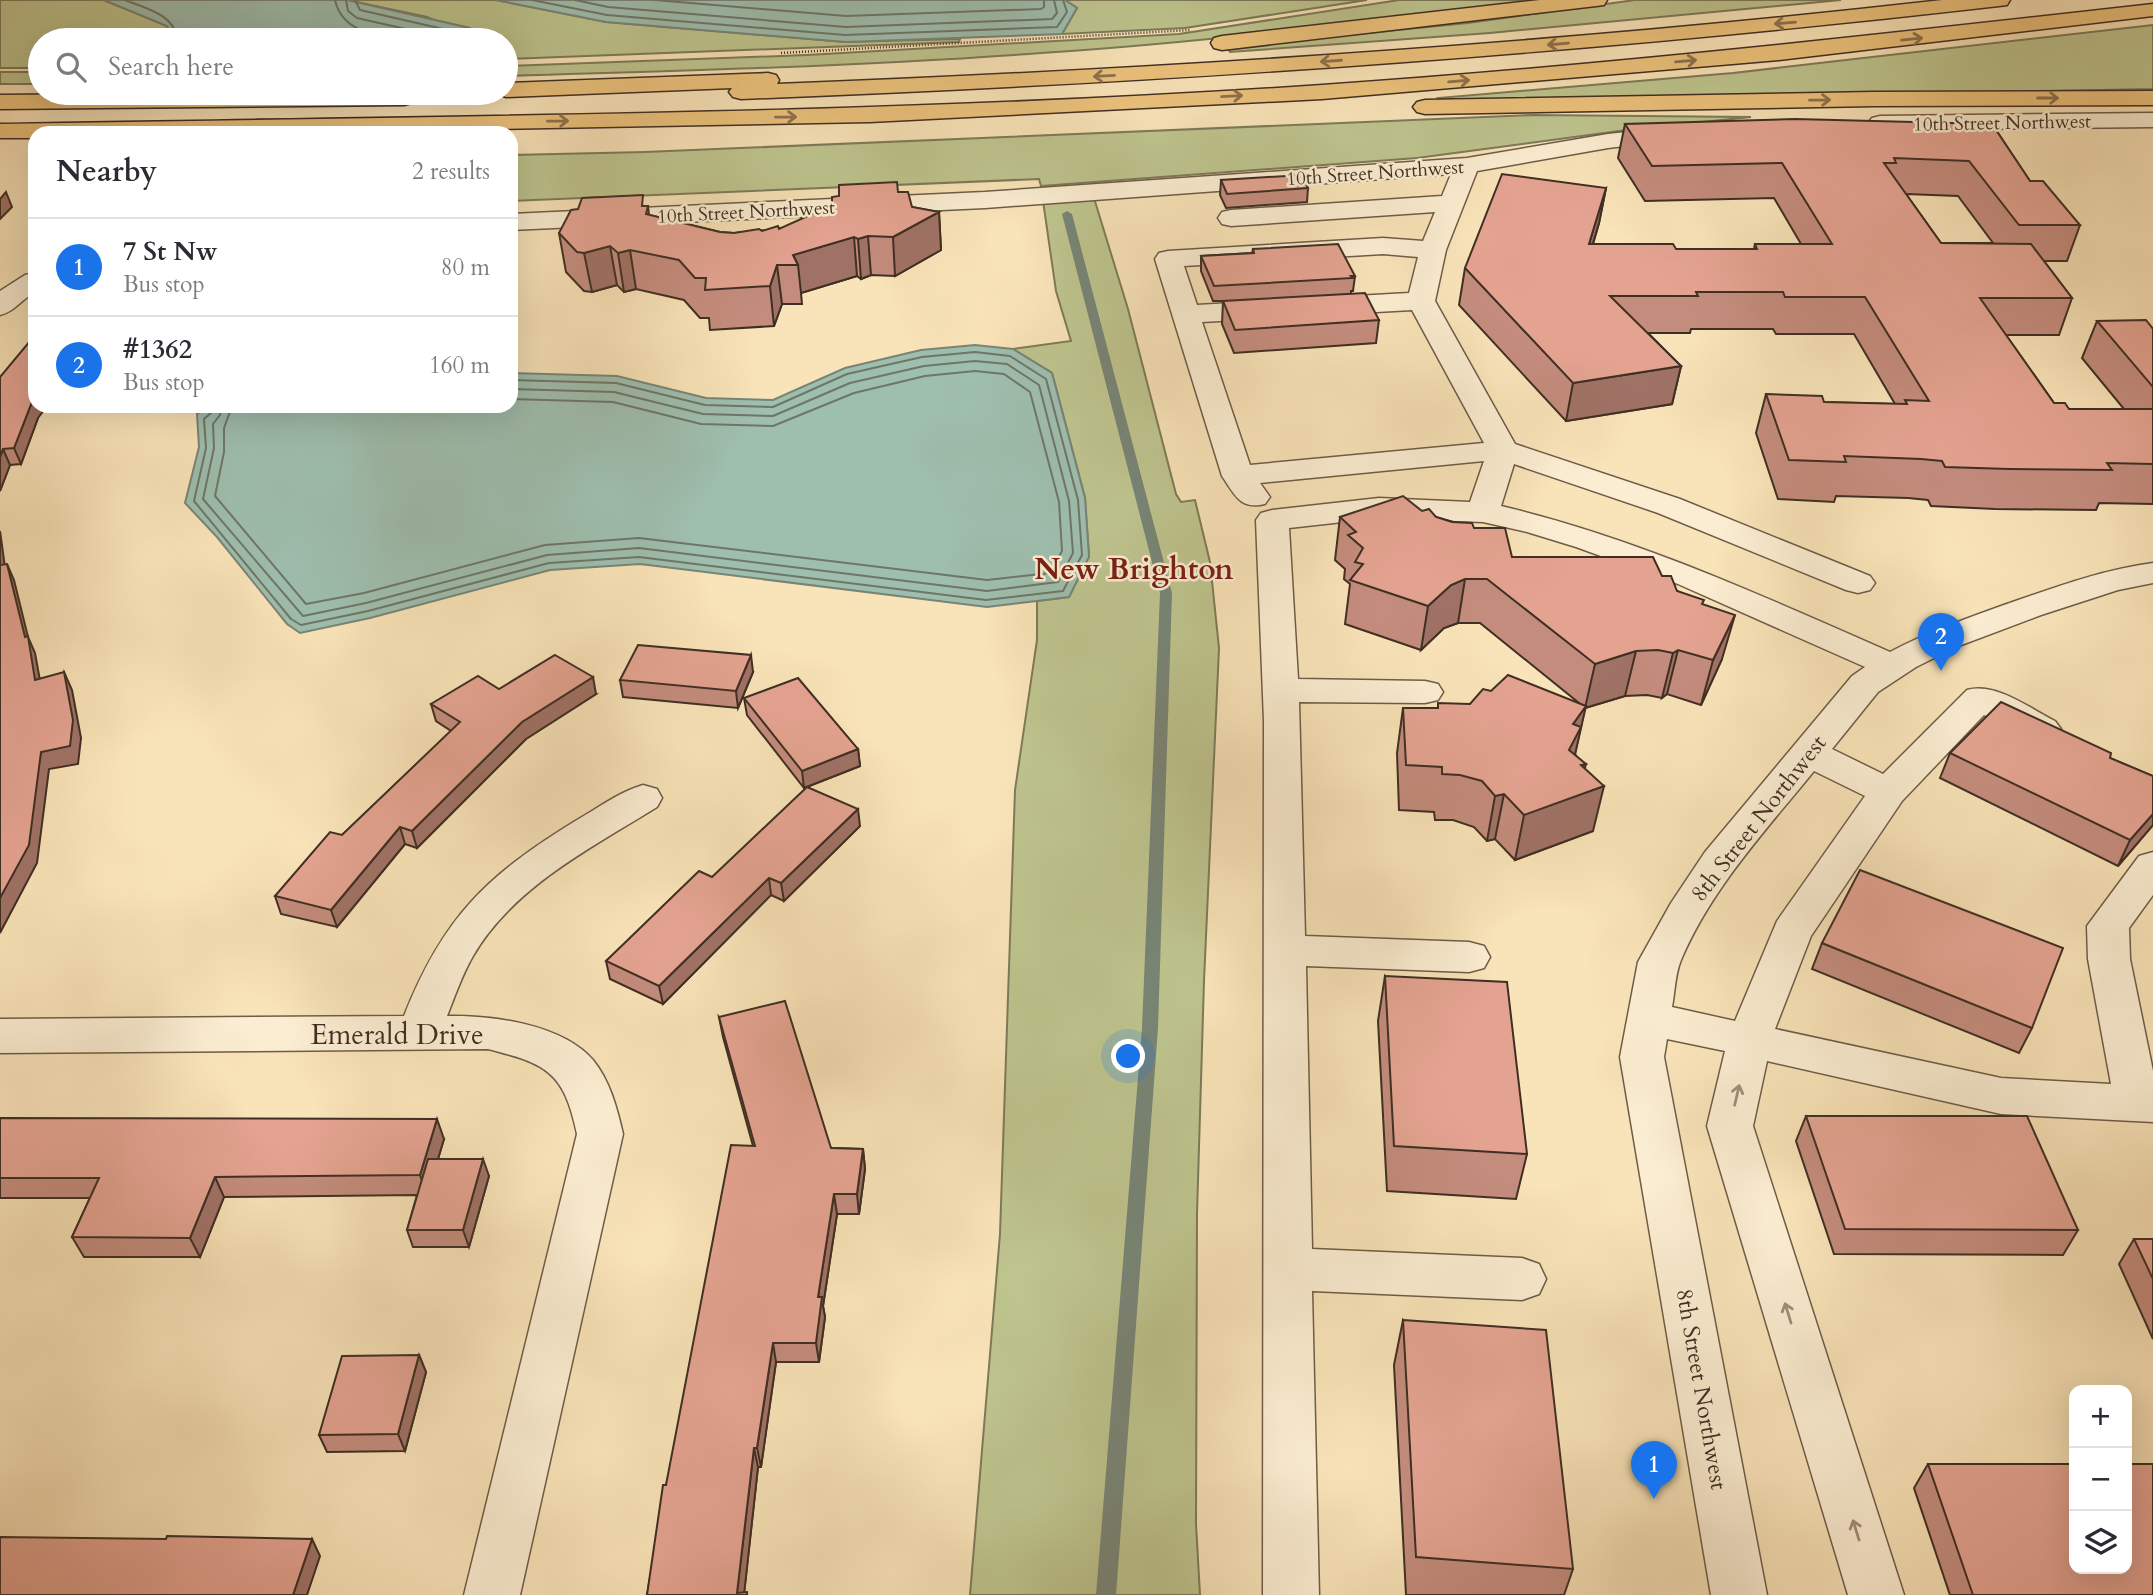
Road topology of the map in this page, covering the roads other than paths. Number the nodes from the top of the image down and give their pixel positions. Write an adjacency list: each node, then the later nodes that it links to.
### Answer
1 (1596, 0): 4 (highway)
2 (1999, 0): 7 (highway, one-way to 7)
3 (2153, 10): 11 (highway, one-way to 3)
4 (1198, 38)
5 (1135, 52): 6 (highway)
6 (518, 92)
7 (518, 93)
8 (2153, 97): 11 (highway, one-way to 8)
9 (0, 102): 10 (highway)
10 (28, 102)
11 (870, 115): 16 (highway, one-way to 11)
12 (2153, 120): 14 (street, 10th Street Northwest)
13 (1793, 124): 15 (street)
14 (1862, 124)
15 (1765, 125)
16 (272, 126)
17 (28, 130): 18 (highway, one-way to 17)
18 (0, 131)
19 (1699, 131): 20 (street)
20 (1459, 186): 21 (street); 22 (street, 10th Street Northwest); 23 (street)
21 (1231, 218)
22 (518, 222)
23 (1433, 250): 25 (street); 27 (street)
24 (28, 285): 26 (street)
25 (1421, 301): 27 (street); 28 (street)
26 (0, 307)
27 (1186, 314): 29 (street)
28 (1503, 450): 29 (street); 30 (street); 33 (street)
29 (1238, 476): 31 (street)
30 (1483, 512): 31 (street); 34 (street)
31 (1272, 520): 35 (street)
32 (2153, 573): 34 (street, 8th Street Northwest)
33 (1858, 583)
34 (1889, 665): 38 (street, 8th Street Northwest)
35 (1280, 690): 36 (street); 42 (street)
36 (1425, 692)
37 (2066, 741): 39 (street)
38 (1808, 753): 39 (street); 44 (street, 8th Street Northwest)
39 (1888, 792): 47 (street)
40 (643, 798): 45 (street)
41 (2153, 866): 48 (street)
42 (1283, 950): 43 (street); 49 (street)
43 (1469, 957)
44 (1648, 1018): 47 (street); 53 (street, 8th Street Northwest)
45 (419, 1032): 46 (street, Emerald Drive); 51 (street, Emerald Drive)
46 (0, 1036)
47 (1749, 1041): 48 (street); 54 (street, one-way to 47)
48 (2145, 1104)
49 (1287, 1269): 50 (street); 52 (street)
50 (1522, 1279)
51 (492, 1595)
52 (1291, 1595)
53 (1739, 1595)
54 (1876, 1595)

